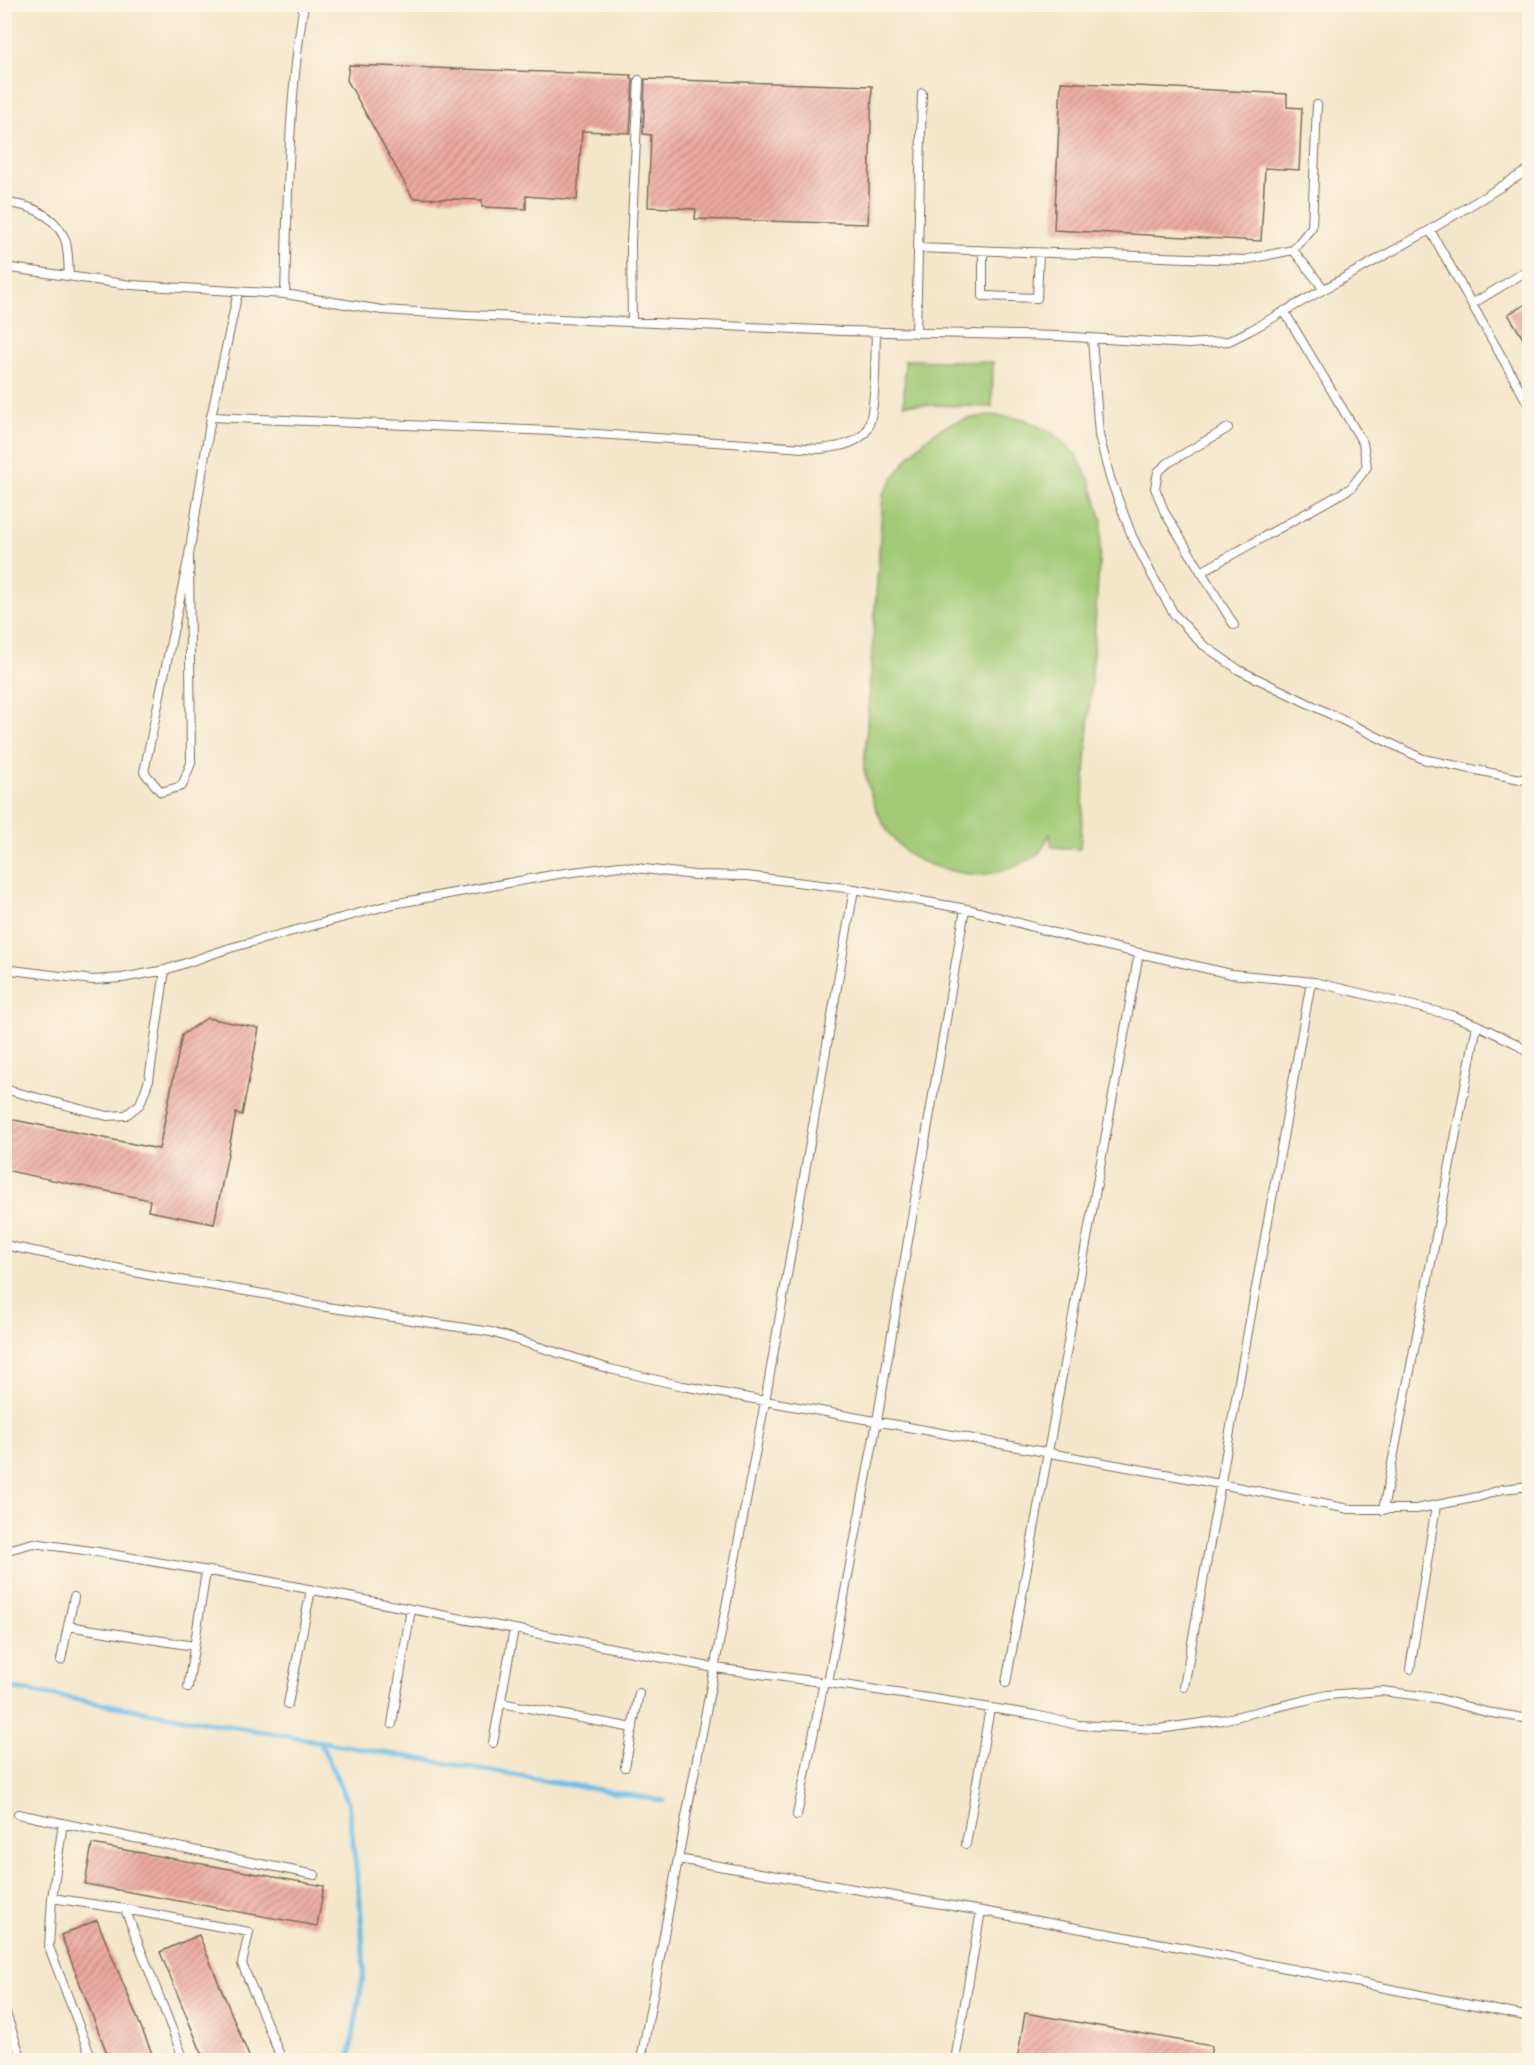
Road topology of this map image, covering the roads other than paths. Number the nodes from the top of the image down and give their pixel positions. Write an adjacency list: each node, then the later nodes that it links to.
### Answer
1 (304, 4): 17 (lane)
2 (639, 80): 20 (lane)
3 (922, 93): 8 (lane)
4 (1317, 105): 10 (lane)
5 (1530, 169): 7 (lane)
6 (4, 203): 14 (lane)
7 (1430, 230): 15 (lane); 18 (lane)
8 (917, 248): 9 (lane); 22 (lane)
9 (983, 250): 11 (lane); 11 (lane)
10 (1293, 250): 11 (lane); 15 (lane)
11 (1040, 253)
12 (4, 267): 14 (lane)
13 (1530, 269): 18 (lane)
14 (69, 276): 16 (lane)
15 (1324, 289): 19 (lane)
16 (238, 292): 17 (lane); 25 (lane)
17 (285, 294): 20 (lane)
18 (1472, 304): 24 (lane)
19 (1284, 311): 23 (lane); 28 (lane)
20 (632, 322): 21 (lane)
21 (876, 332): 22 (lane); 25 (lane)
22 (916, 333): 23 (lane)
23 (1092, 338): 30 (lane)
24 (1530, 407)
25 (211, 417): 27 (lane)
26 (1228, 428): 28 (lane)
27 (189, 555): 27 (lane)
28 (1201, 572): 29 (lane)
29 (1234, 625)
30 (1530, 781)
31 (854, 889): 32 (lane); 35 (lane); 41 (lane)
32 (964, 909): 33 (lane); 42 (lane)
33 (1139, 953): 36 (lane); 43 (lane)
34 (4, 969): 35 (lane)
35 (165, 970): 39 (lane)
36 (1311, 981): 37 (lane); 44 (lane)
37 (1477, 1024): 38 (lane); 47 (lane)
38 (1530, 1054)
39 (4, 1089)
40 (4, 1245): 41 (lane)
41 (765, 1402): 42 (lane); 57 (lane)
42 (877, 1421): 43 (lane); 59 (lane)
43 (1047, 1453): 44 (lane); 60 (lane)
44 (1220, 1484): 47 (lane); 62 (lane)
45 (1530, 1486): 46 (lane)
46 (1436, 1506): 47 (lane); 58 (lane)
47 (1383, 1510)
48 (4, 1551): 49 (lane)
49 (206, 1571): 50 (lane); 55 (lane)
50 (311, 1590): 52 (lane); 65 (lane)
51 (74, 1597): 53 (lane)
52 (411, 1609): 54 (lane); 68 (lane)
53 (68, 1626): 55 (lane); 56 (lane)
54 (514, 1629): 57 (lane); 64 (lane)
55 (194, 1646): 61 (lane)
56 (61, 1660)
57 (715, 1668): 59 (lane); 76 (lane)
58 (1410, 1669)
59 (826, 1682): 66 (lane); 73 (lane)
60 (1006, 1683)
61 (188, 1687)
62 (1184, 1687)
63 (639, 1693): 69 (lane)
64 (501, 1703): 69 (lane); 70 (lane)
65 (288, 1704)
66 (990, 1708): 67 (lane); 75 (lane)
67 (1530, 1719)
68 (392, 1724)
69 (633, 1728): 71 (lane)
70 (493, 1743)
71 (625, 1767)
72 (18, 1814): 74 (lane)
73 (798, 1815)
74 (63, 1823): 77 (lane); 78 (lane)
75 (966, 1844)
76 (678, 1859): 80 (lane); 87 (lane)
77 (315, 1875)
78 (52, 1898): 79 (lane); 84 (lane)
79 (124, 1909): 85 (lane); 86 (lane)
80 (981, 1911): 82 (lane); 88 (lane)
81 (4, 2008): 83 (lane)
82 (1530, 2017)
83 (22, 2061)
84 (92, 2061)
85 (184, 2061)
86 (282, 2061)
87 (641, 2061)
88 (955, 2061)

